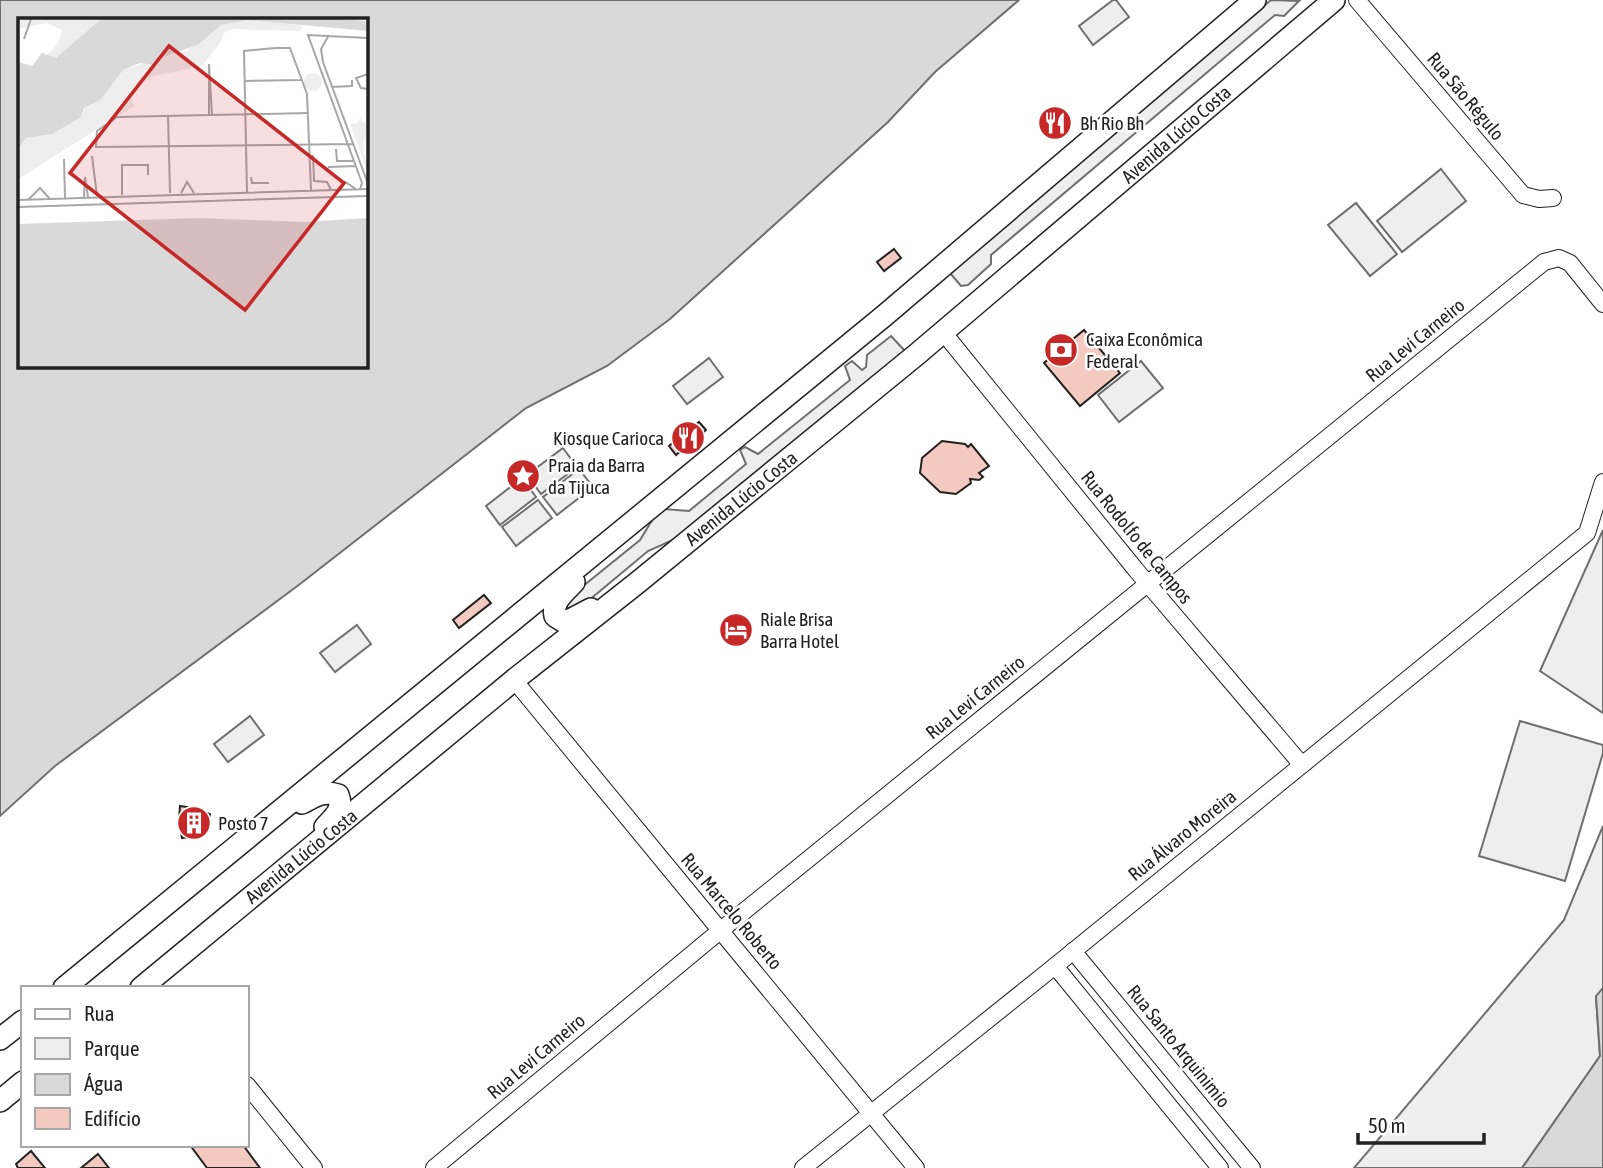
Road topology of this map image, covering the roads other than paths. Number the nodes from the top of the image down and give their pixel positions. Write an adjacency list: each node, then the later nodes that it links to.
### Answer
1 (1255, 0): 8 (main road)
2 (1334, 0): 6 (main road, Avenida Lúcio Costa)
3 (1357, 0): 4 (street, Rua São Régulo)
4 (1553, 198)
5 (1603, 304): 10 (street, Rua Levi Carneiro)
6 (943, 332): 9 (main road, Avenida Lúcio Costa); 10 (street, Rua Rodolfo de Campos)
7 (1603, 482): 12 (street, Rua Álvaro Moreira)
8 (617, 534): 9 (main road); 13 (main road)
9 (637, 583): 11 (main road, Avenida Lúcio Costa)
10 (1148, 584): 12 (street, Rua Rodolfo de Campos); 15 (street, Rua Levi Carneiro)
11 (514, 680): 14 (main road, Avenida Lúcio Costa); 15 (street, Rua Marcelo Roberto)
12 (1303, 765): 16 (street, Rua Álvaro Moreira)
13 (265, 824): 14 (main road); 19 (main road)
14 (293, 862): 18 (main road, Avenida Lúcio Costa)
15 (721, 930): 25 (street, Rua Marcelo Roberto); 27 (street, Rua Levi Carneiro)
16 (1073, 951): 17 (street, Rua Álvaro Moreira); 31 (street, Rua Santo Arquinimio)
17 (1055, 966): 25 (street, Rua Álvaro Moreira); 30 (street)
18 (155, 983)
19 (66, 986)
20 (21, 1023): 21 (main road)
21 (0, 1039)
22 (21, 1084): 24 (main road)
23 (248, 1086): 26 (street)
24 (0, 1101)
25 (871, 1112): 28 (street, Rua Álvaro Moreira); 29 (street, Rua Marcelo Roberto)
26 (314, 1168)
27 (434, 1168)
28 (803, 1168)
29 (916, 1168)
30 (1220, 1168)
31 (1252, 1168)

